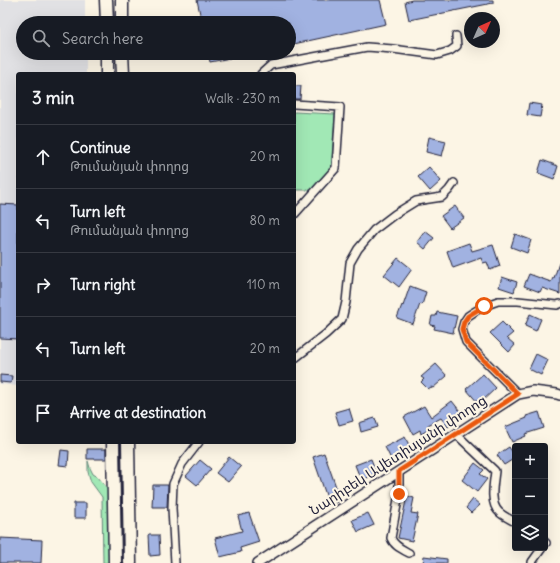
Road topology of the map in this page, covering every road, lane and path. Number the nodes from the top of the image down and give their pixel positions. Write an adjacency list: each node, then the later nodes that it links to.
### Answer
1 (106, 0): 3 (highway)
2 (122, 0): 4 (highway)
3 (107, 16)
4 (122, 16)
5 (456, 36): 10 (street)
6 (107, 60): 8 (highway)
7 (122, 60): 9 (highway)
8 (107, 72)
9 (123, 72)
10 (263, 72)
11 (296, 104): 13 (street)
12 (454, 183): 15 (street)
13 (296, 213)
14 (560, 304): 16 (street)
15 (296, 357)
16 (518, 394): 17 (street, Նարիբեկ Ավետիսյանի փողոց); 18 (street, Նարիբեկ Ավետիսյանի փողոց)
17 (560, 395)
18 (456, 434): 22 (street, Նարիբեկ Ավետիսյանի փողոց); 23 (street)
19 (113, 444): 26 (highway)
20 (128, 444): 27 (highway)
21 (197, 444): 28 (street)
22 (399, 471): 25 (street); 29 (street, Նարիբեկ Ավետիսյանի փողոց)
23 (512, 520)
24 (540, 551): 30 (street)
25 (409, 553)
26 (115, 563)
27 (130, 563)
28 (175, 563)
29 (258, 563)
30 (532, 563)

